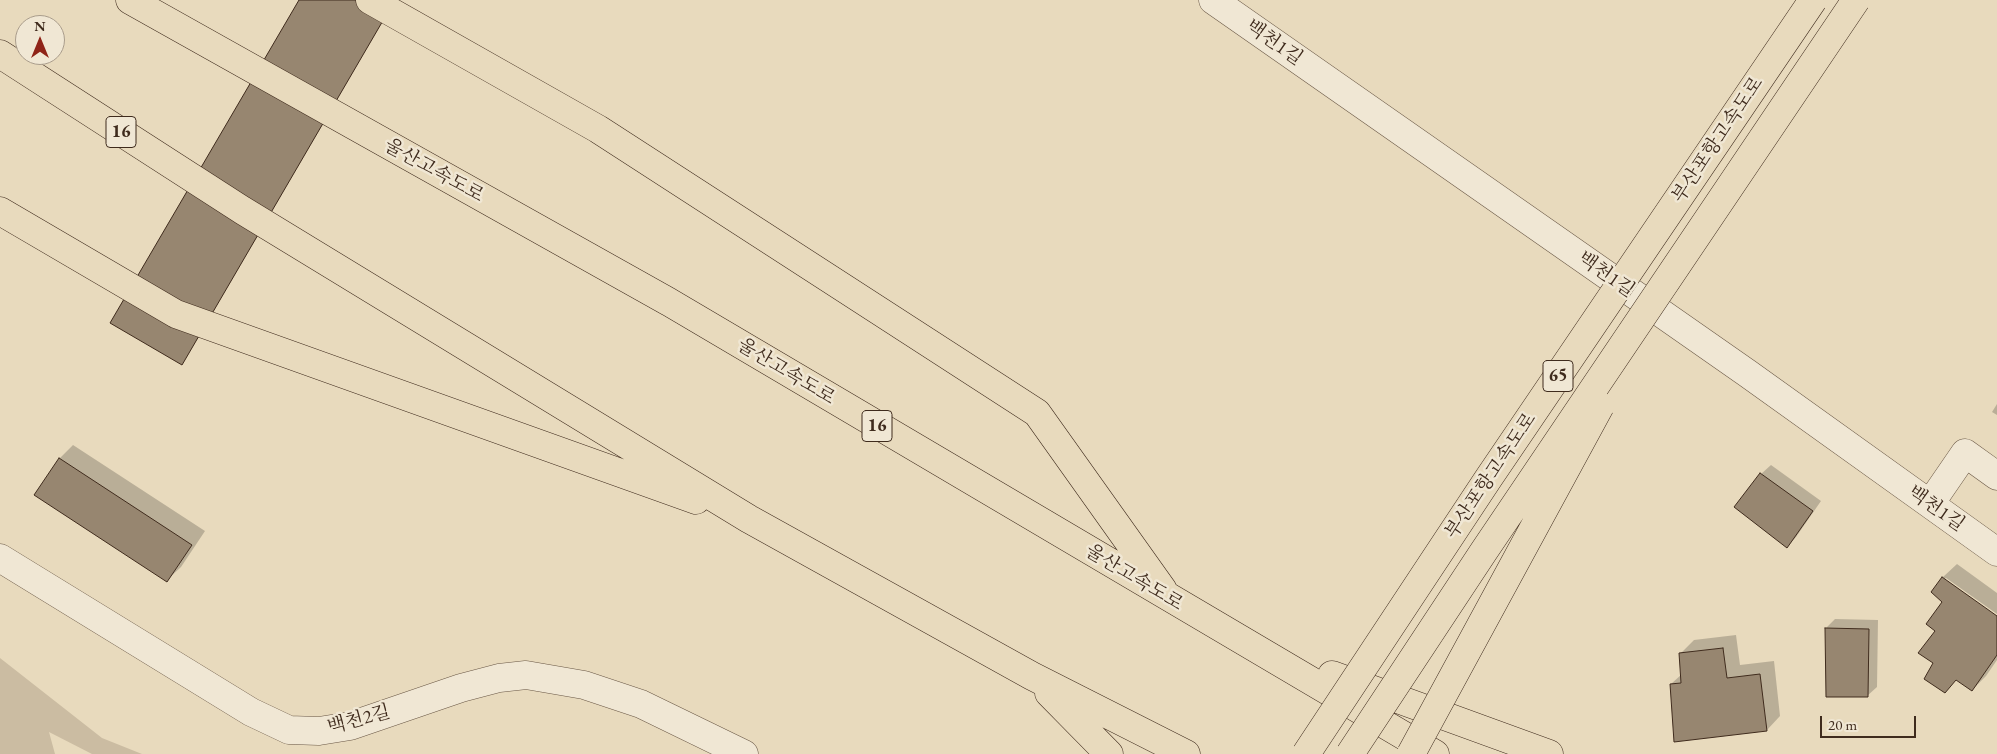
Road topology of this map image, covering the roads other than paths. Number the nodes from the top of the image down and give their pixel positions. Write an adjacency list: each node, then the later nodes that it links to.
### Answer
1 (130, 0): 14 (highway, 울산고속도로 / 16)
2 (370, 0): 14 (highway)
3 (1213, 0): 10 (street, 백천1길)
4 (1813, 0): 20 (highway, 부산포항고속도로 / 65, bridge)
5 (1856, 0): 8 (highway, 부산포항고속도로 / 65, bridge)
6 (0, 54): 11 (highway, 16)
7 (0, 210): 11 (highway)
8 (1683, 254): 21 (highway, 부산포항고속도로 / 65, bridge); 22 (highway, bridge)
9 (1997, 476): 10 (street)
10 (1930, 504): 12 (street, 백천1길)
11 (749, 519): 16 (highway, 16)
12 (1997, 552)
13 (0, 558): 17 (street, 백천2길)
14 (1168, 598): 15 (highway, 울산고속도로 / 16)
15 (1246, 644): 23 (highway, 울산고속도로 / 16); 24 (highway)
16 (1032, 676): 18 (highway); 19 (highway, 16)
17 (744, 754)
18 (1109, 754)
19 (1186, 754)
20 (1306, 754)
21 (1350, 754)
22 (1411, 754)
23 (1435, 754)
24 (1549, 754)

